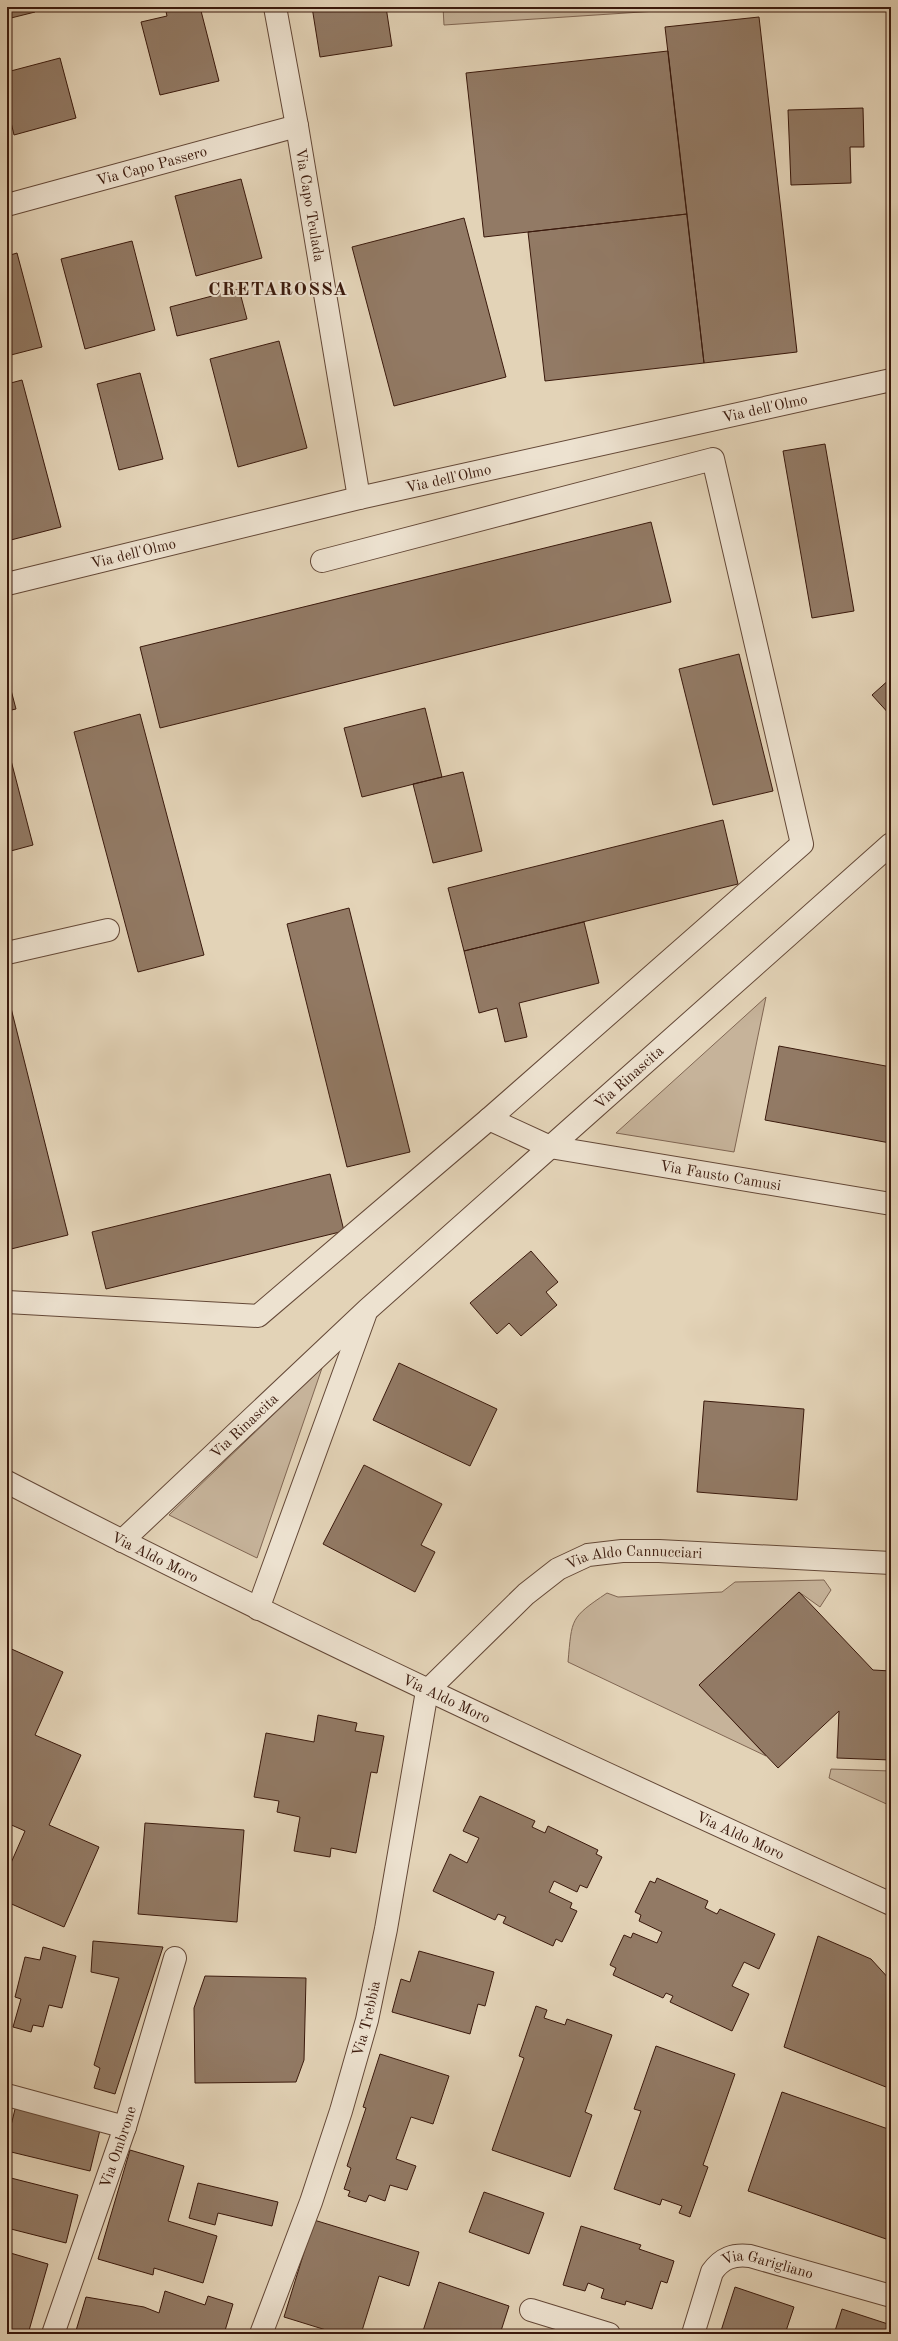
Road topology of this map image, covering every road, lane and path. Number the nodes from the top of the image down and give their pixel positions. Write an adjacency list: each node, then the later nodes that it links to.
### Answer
1 (274, 7): 2 (street, Via Capo Teulada)
2 (297, 126): 3 (street, Via Capo Passero); 5 (street, Via Capo Teulada)
3 (7, 205)
4 (891, 380): 5 (street, Via dell'Olmo)
5 (359, 498): 7 (street, Via dell'Olmo)
6 (322, 561): 11 (street)
7 (7, 584)
8 (891, 844): 12 (street, Via Rinascita)
9 (108, 930): 10 (street)
10 (7, 953)
11 (489, 1119): 12 (street, Via Fausto Camusi); 14 (street)
12 (550, 1147): 13 (street, Via Fausto Camusi); 15 (street, Via Rinascita)
13 (891, 1204)
14 (7, 1302)
15 (367, 1310): 17 (street, Via Rinascita); 19 (street, Via Rinascita)
16 (7, 1482): 17 (street, Via Aldo Moro)
17 (122, 1542): 19 (street, Via Aldo Moro)
18 (891, 1563): 20 (street, Via Aldo Cannucciari)
19 (258, 1609): 20 (street, Via Aldo Moro)
20 (427, 1691): 21 (street, Via Aldo Moro); 28 (street, Via Trebbia)
21 (891, 1904)
22 (174, 1958): 24 (street, Via Ombrone)
23 (7, 2095): 24 (street)
24 (125, 2127): 27 (street, Via Ombrone)
25 (891, 2296): 30 (street, Via Garigliano)
26 (531, 2310): 29 (street)
27 (53, 2334)
28 (261, 2334)
29 (609, 2334)
30 (693, 2334)

